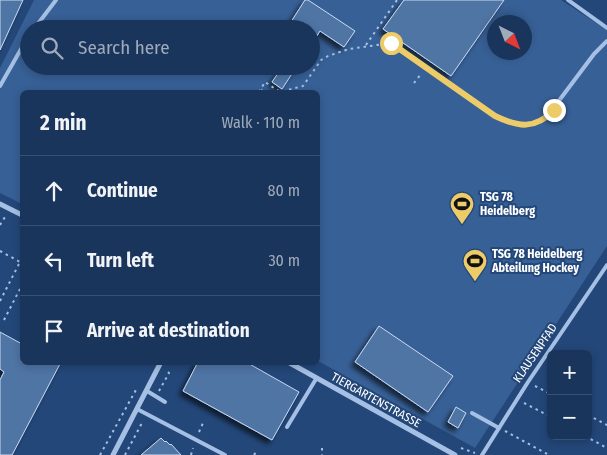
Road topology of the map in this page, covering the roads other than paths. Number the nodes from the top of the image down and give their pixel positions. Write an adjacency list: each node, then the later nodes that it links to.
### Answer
1 (56, 0): 3 (lane)
2 (568, 0): 4 (lane)
3 (41, 20)
4 (607, 28)
5 (607, 41): 7 (lane)
6 (20, 51): 8 (lane)
7 (425, 67)
8 (0, 86)
9 (0, 204): 10 (street)
10 (20, 214)
11 (607, 265): 20 (lane, KLAUSENPFAD)
12 (160, 365): 15 (street)
13 (293, 365): 14 (street, TIERGARTENSTRASSE)
14 (316, 379): 19 (lane); 23 (street, TIERGARTENSTRASSE)
15 (147, 391): 16 (lane); 17 (street)
16 (165, 402)
17 (137, 409): 21 (street); 22 (lane)
18 (472, 413): 20 (lane)
19 (287, 427)
20 (499, 428): 24 (lane, KLAUSENPFAD)
21 (113, 455)
22 (225, 455)
23 (455, 455)
24 (482, 455)

